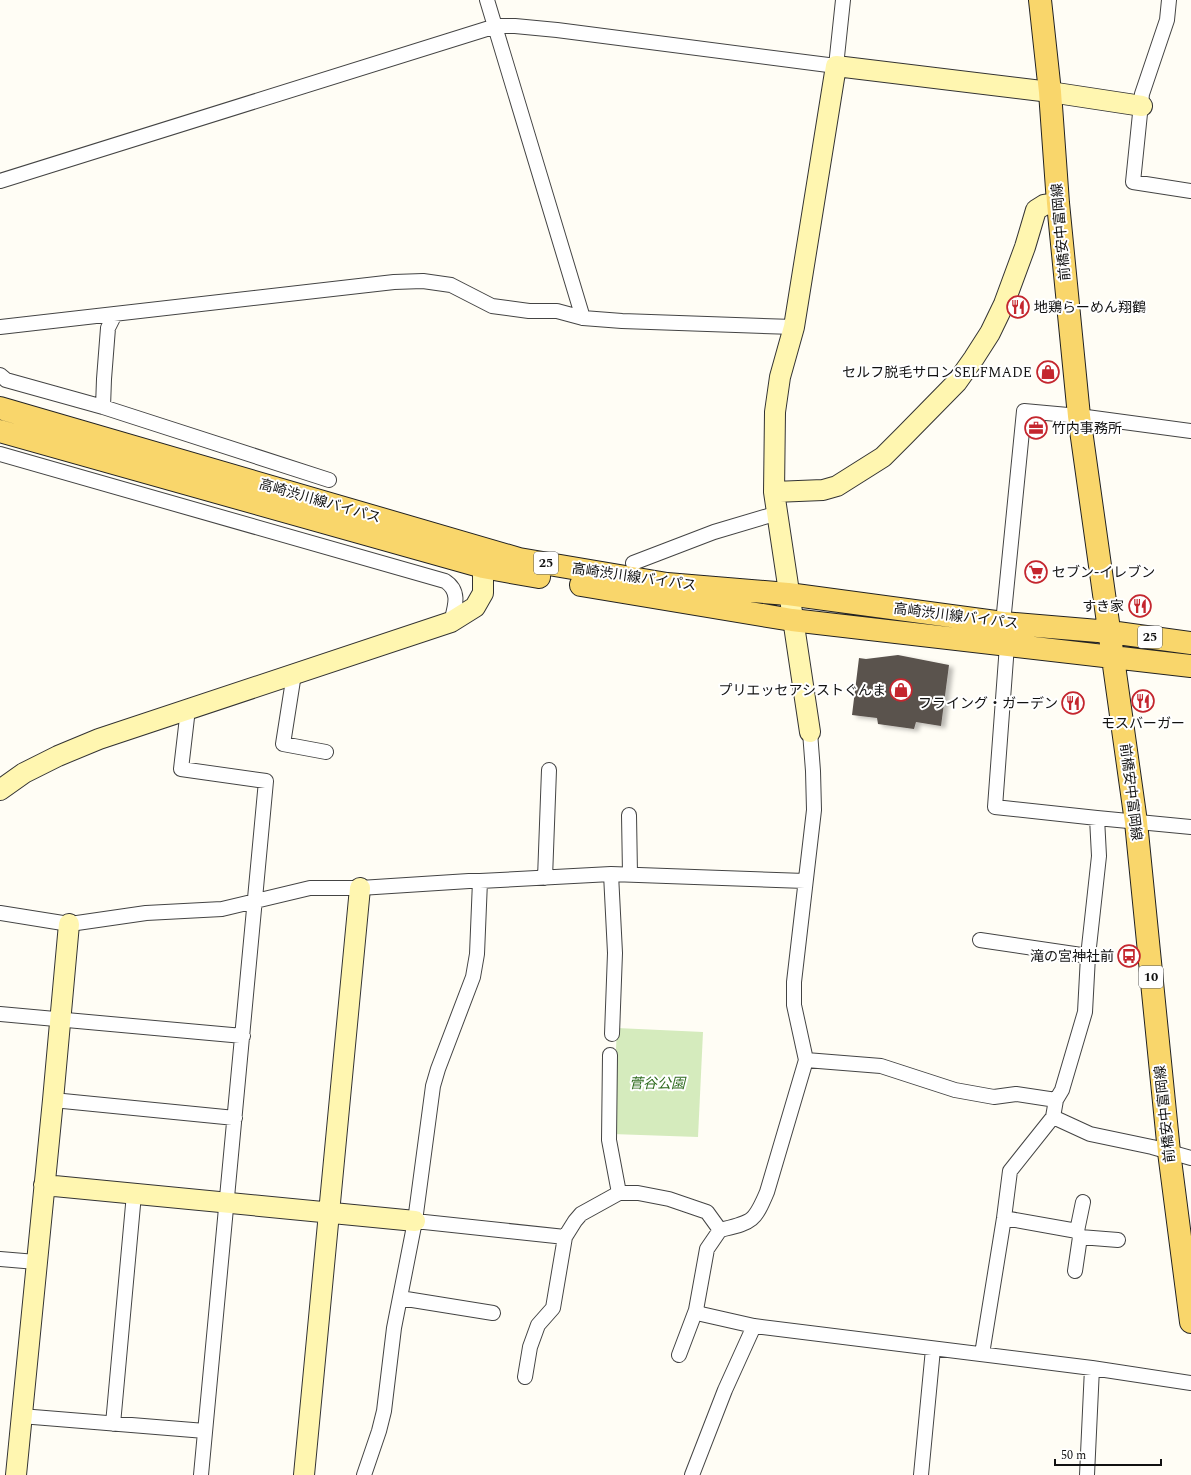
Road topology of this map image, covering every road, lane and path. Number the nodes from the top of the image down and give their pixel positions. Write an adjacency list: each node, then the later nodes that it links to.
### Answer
1 (488, 0): 5 (street)
2 (843, 0): 6 (street)
3 (1040, 0): 7 (main road, 前橋安中富岡線 / 10)
4 (1169, 0): 8 (street)
5 (496, 26): 6 (street); 9 (street); 13 (street)
6 (836, 66): 7 (street); 15 (street)
7 (1050, 92): 8 (street); 11 (main road, 前橋安中富岡線 / 10)
8 (1142, 106): 10 (street)
9 (0, 181)
10 (1191, 191)
11 (1058, 203): 19 (main road, 前橋安中富岡線 / 10); 24 (street)
12 (115, 314): 13 (street); 14 (street); 17 (street)
13 (583, 318): 15 (street)
14 (0, 327)
15 (794, 327): 24 (street)
16 (0, 375): 17 (street)
17 (104, 407): 23 (street)
18 (0, 408): 28 (main road, 高崎渋川線バイパス / 25)
19 (1079, 416): 21 (street); 31 (street); 32 (main road, 前橋安中富岡線 / 10)
20 (0, 431): 27 (main road, 高崎渋川線バイパス / 25)
21 (1191, 431)
22 (0, 454): 30 (street)
23 (329, 480)
24 (774, 492): 25 (street)
25 (778, 513): 26 (street); 28 (street)
26 (633, 563)
27 (483, 568): 29 (main road, 高崎渋川線バイパス / 25); 30 (street)
28 (788, 594): 29 (street); 31 (main road, 高崎渋川線バイパス / 25)
29 (792, 620): 34 (main road, 高崎渋川線バイパス / 25); 39 (street)
30 (451, 622): 37 (street)
31 (1003, 623): 32 (main road, 高崎渋川線バイパス / 25)
32 (1110, 632): 33 (main road, 高崎渋川線バイパス / 25); 35 (main road, 前橋安中富岡線 / 10)
33 (1191, 643)
34 (1007, 645): 35 (main road, 高崎渋川線バイパス / 25); 44 (street)
35 (1114, 657): 36 (main road, 高崎渋川線バイパス / 25); 45 (main road, 前橋安中富岡線 / 10)
36 (1191, 666)
37 (294, 674): 38 (street); 40 (street)
38 (188, 709): 42 (street); 53 (street)
39 (810, 732): 51 (street)
40 (326, 752)
41 (549, 770): 49 (street)
42 (0, 790)
43 (629, 815): 48 (street)
44 (1097, 818): 45 (street); 57 (street)
45 (1136, 822): 46 (street); 68 (main road, 前橋安中富岡線 / 10)
46 (1191, 827)
47 (611, 874): 48 (street); 49 (street); 60 (street)
48 (630, 874): 51 (street)
49 (545, 878): 50 (street)
50 (480, 881): 52 (street); 77 (street)
51 (805, 881): 63 (street)
52 (360, 888): 53 (street); 75 (street)
53 (256, 901): 55 (street); 61 (street)
54 (0, 913): 55 (street)
55 (69, 924): 59 (street)
56 (980, 940): 57 (street)
57 (1088, 956): 65 (street)
58 (0, 1014): 59 (street)
59 (60, 1019): 61 (street); 64 (street)
60 (612, 1034)
61 (243, 1036): 67 (street)
62 (610, 1055): 71 (street)
63 (806, 1060): 65 (street); 78 (street)
64 (53, 1100): 67 (street); 70 (street)
65 (1056, 1100): 66 (street)
66 (1052, 1117): 68 (street); 76 (street)
67 (235, 1118): 74 (street)
68 (1169, 1152): 69 (street); 88 (main road, 前橋安中富岡線 / 10)
69 (1191, 1158)
70 (44, 1185): 72 (street); 83 (street)
71 (620, 1193): 78 (street); 80 (street)
72 (134, 1194): 74 (street); 97 (street)
73 (1083, 1202): 79 (street)
74 (227, 1203): 75 (street); 98 (street)
75 (328, 1213): 77 (street); 101 (street)
76 (1004, 1218): 79 (street); 91 (street)
77 (415, 1221): 80 (street); 85 (street)
78 (720, 1230): 86 (street)
79 (1079, 1234): 81 (street); 84 (street)
80 (565, 1237): 94 (street)
81 (1118, 1240)
82 (0, 1259): 83 (street)
83 (36, 1262): 96 (street)
84 (1075, 1271)
85 (400, 1298): 87 (street); 102 (street)
86 (696, 1310): 89 (street); 92 (street)
87 (493, 1313)
88 (1191, 1322)
89 (754, 1326): 90 (street); 103 (street)
90 (933, 1348): 91 (street); 104 (street)
91 (982, 1354): 93 (street)
92 (679, 1355)
93 (1092, 1368): 95 (street); 105 (street)
94 (525, 1377)
95 (1191, 1383)
96 (22, 1416): 97 (street); 99 (street)
97 (113, 1424): 98 (street)
98 (205, 1431): 100 (street)
99 (16, 1475)
100 (201, 1475)
101 (304, 1475)
102 (364, 1475)
103 (692, 1475)
104 (921, 1475)
105 (1087, 1475)

